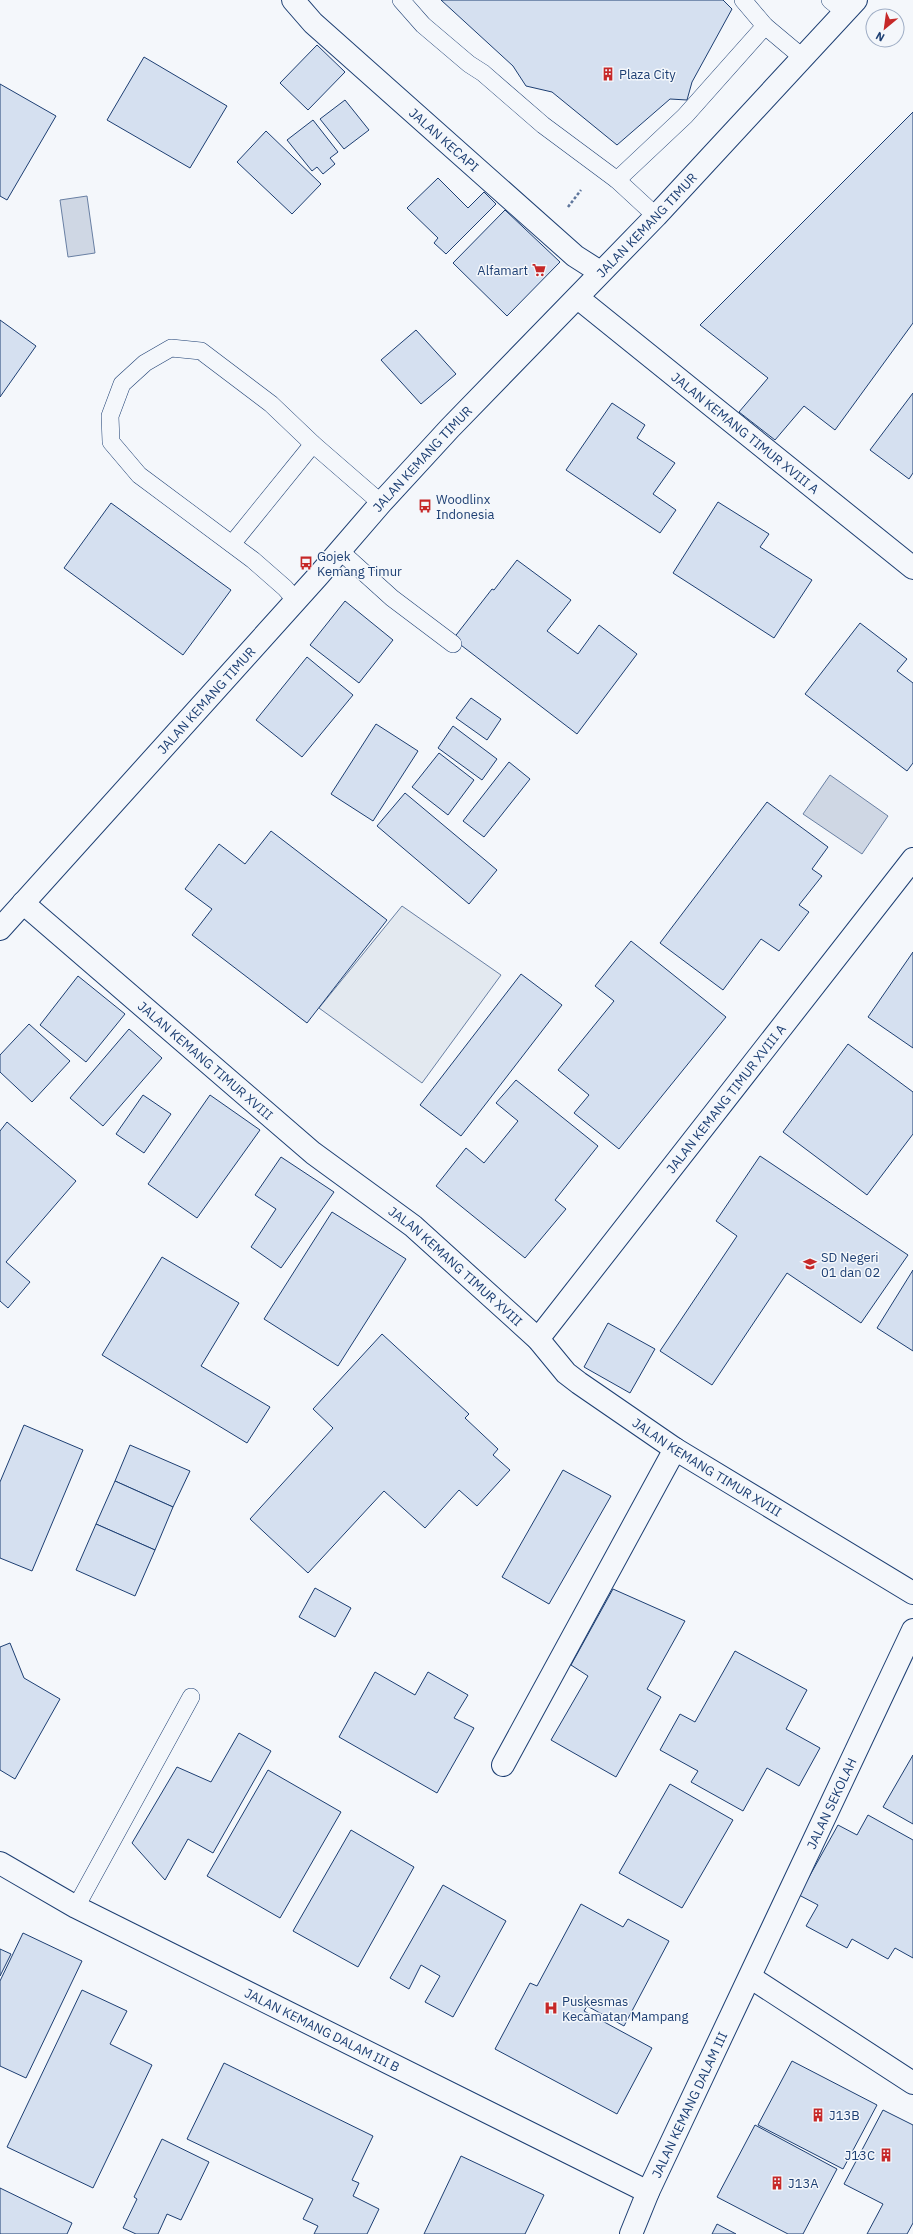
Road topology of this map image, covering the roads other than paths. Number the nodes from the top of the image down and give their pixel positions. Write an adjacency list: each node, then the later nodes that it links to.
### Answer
1 (292, 0): 9 (street, JALAN KECAPI)
2 (401, 0): 7 (lane)
3 (743, 0): 5 (lane)
4 (844, 4): 6 (street, JALAN KEMANG TIMUR)
5 (765, 26): 6 (lane); 7 (lane)
6 (802, 58): 8 (street, JALAN KEMANG TIMUR)
7 (617, 180): 8 (lane)
8 (656, 216): 9 (street, JALAN KEMANG TIMUR)
9 (600, 272): 10 (street, JALAN KEMANG TIMUR)
10 (578, 298): 12 (street, JALAN KEMANG TIMUR); 15 (street, JALAN KEMANG TIMUR XVIII A)
11 (313, 444): 12 (lane); 13 (lane); 13 (lane)
12 (381, 503): 14 (street, JALAN KEMANG TIMUR)
13 (232, 544): 16 (lane)
14 (340, 551): 16 (street, JALAN KEMANG TIMUR); 17 (lane)
15 (913, 568)
16 (296, 601): 19 (street, JALAN KEMANG TIMUR)
17 (453, 644)
18 (913, 859): 21 (street, JALAN KEMANG TIMUR XVIII A)
19 (23, 903): 20 (street, JALAN KEMANG TIMUR); 21 (street, JALAN KEMANG TIMUR XVIII)
20 (0, 929)
21 (538, 1338): 22 (street, JALAN KEMANG TIMUR XVIII)
22 (675, 1449): 23 (street, JALAN KEMANG TIMUR XVIII); 26 (street)
23 (913, 1593)
24 (913, 1630): 29 (street, JALAN SEKOLAH)
25 (191, 1697): 28 (lane)
26 (503, 1765)
27 (0, 1863): 28 (street, JALAN KEMANG DALAM III B)
28 (76, 1907): 31 (street, JALAN KEMANG DALAM III B)
29 (750, 1977): 30 (street); 31 (street, JALAN KEMANG DALAM III)
30 (913, 2083)
31 (648, 2192): 32 (street, JALAN KEMANG DALAM III)
32 (631, 2234)

